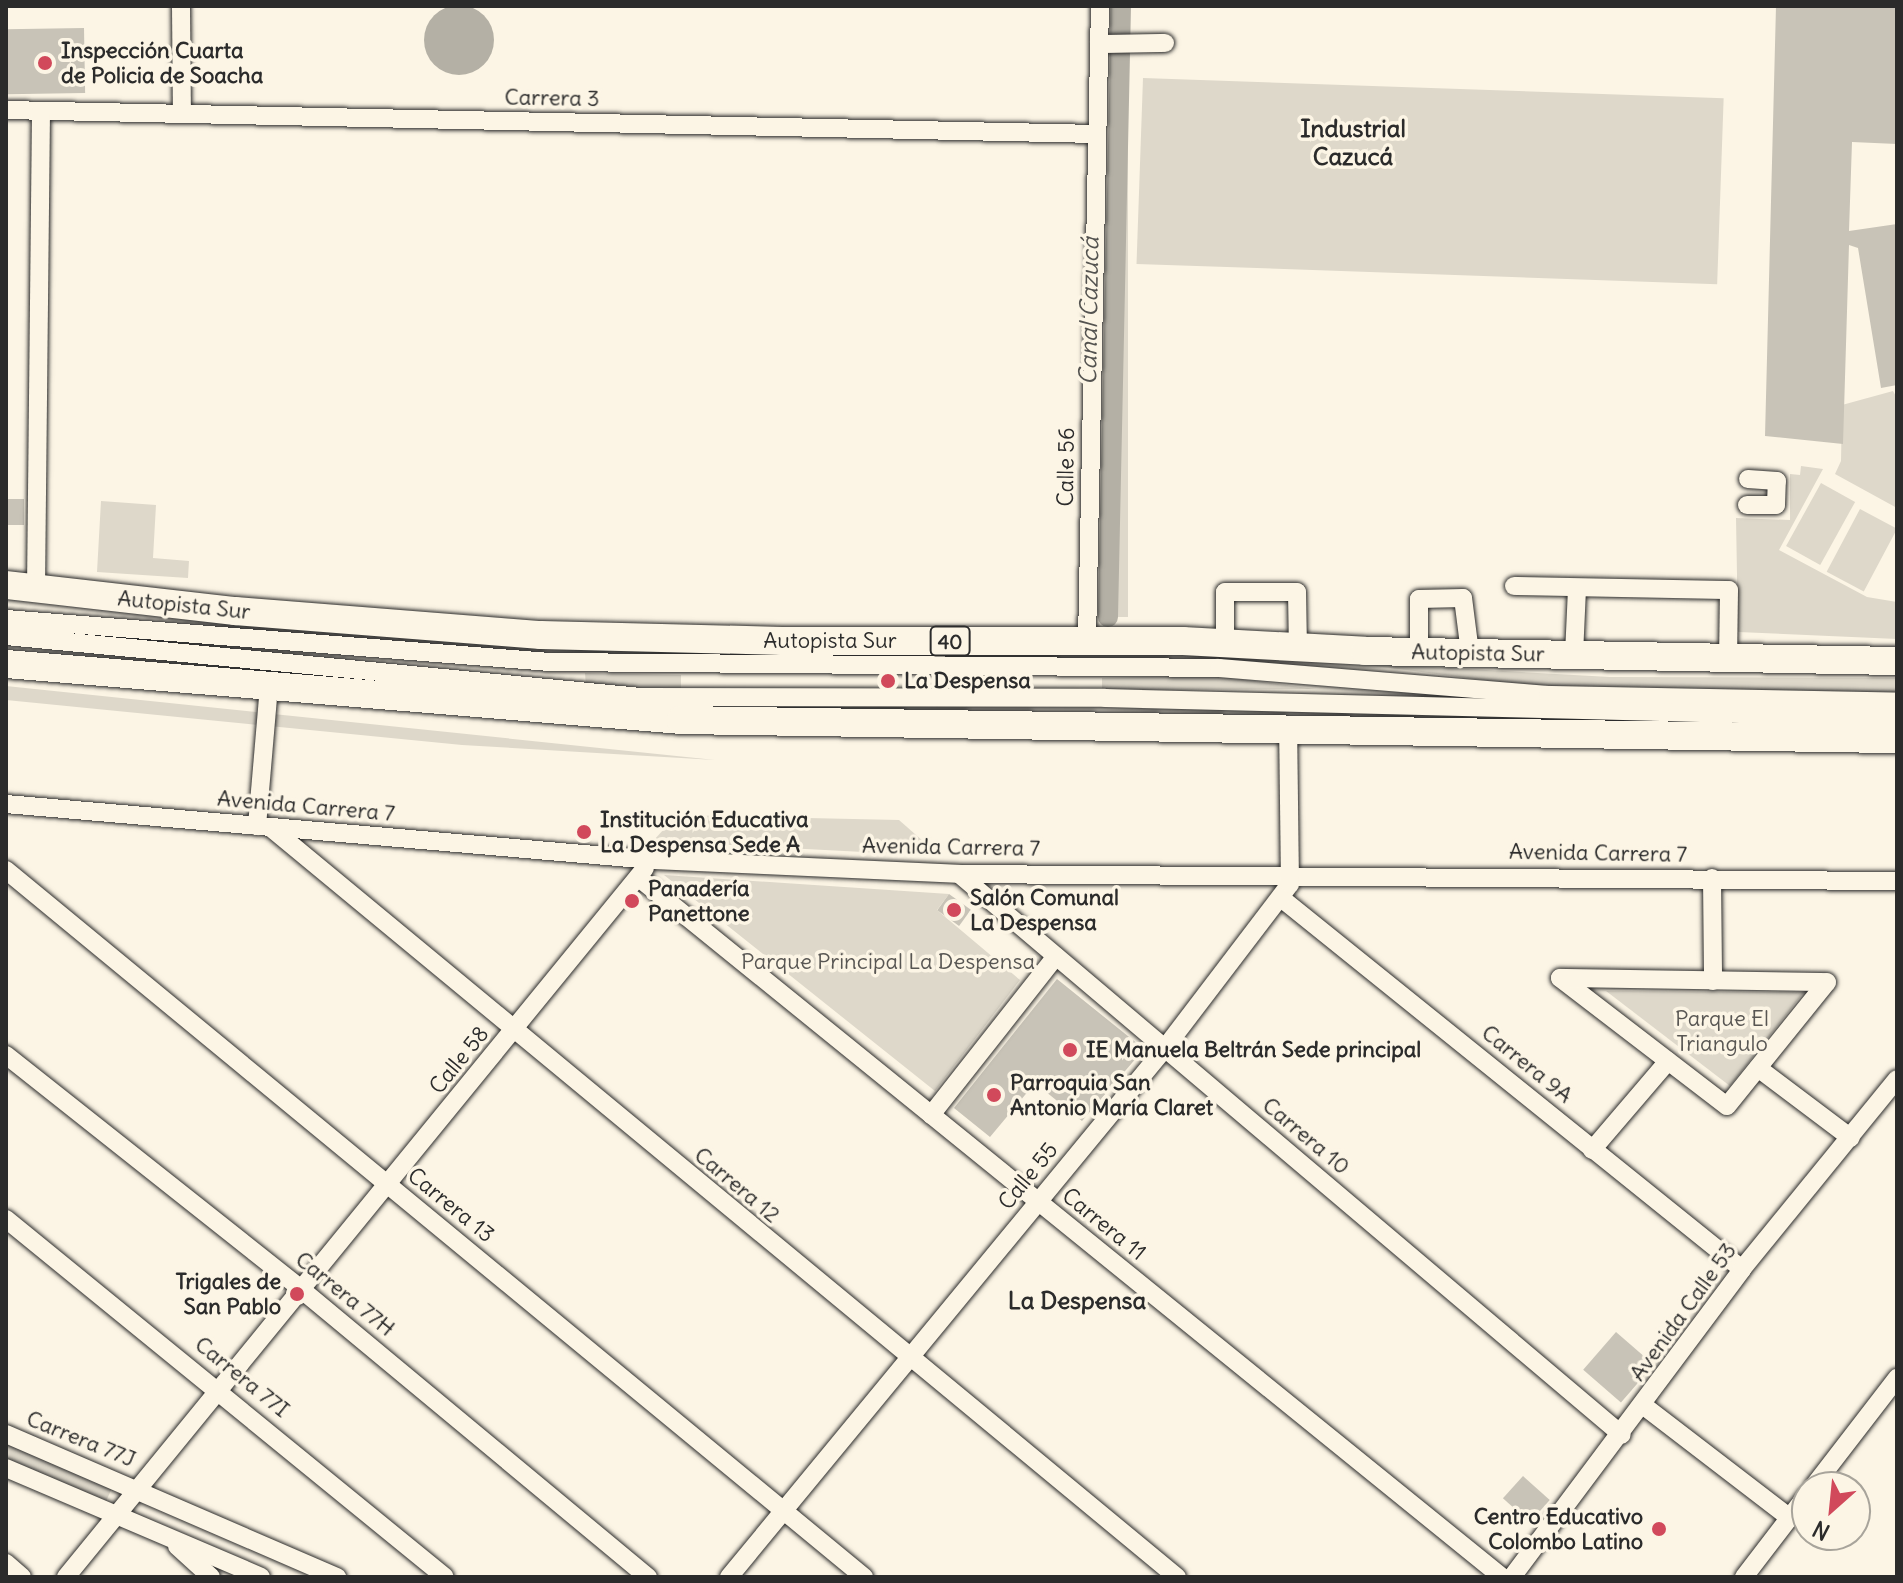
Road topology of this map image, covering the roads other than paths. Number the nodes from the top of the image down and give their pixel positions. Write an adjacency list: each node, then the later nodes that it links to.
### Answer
1 (181, 6): 7 (street)
2 (1100, 6): 3 (street, Calle 56)
3 (1112, 43): 4 (street); 8 (street, Calle 56)
4 (1165, 43)
5 (6, 110): 6 (street, Carrera 3)
6 (41, 111): 7 (street, Carrera 3); 14 (street)
7 (182, 114): 8 (street, Carrera 3)
8 (1097, 134): 17 (street, Calle 56)
9 (1748, 479): 10 (street)
10 (1747, 505)
11 (6, 585): 14 (highway, Autopista Sur / 40)
12 (1514, 586): 13 (street)
13 (1577, 588): 22 (street); 23 (street)
14 (36, 589): 17 (highway, Autopista Sur / 40)
15 (6, 619): 27 (street)
16 (6, 636): 28 (street)
17 (1087, 641): 18 (highway, Autopista Sur / 40)
18 (1225, 643): 19 (highway, Autopista Sur / 40); 19 (street)
19 (1298, 647): 20 (highway, Autopista Sur / 40)
20 (1419, 652): 21 (highway, Autopista Sur / 40); 21 (street)
21 (1470, 653): 22 (highway, Autopista Sur / 40)
22 (1574, 655): 23 (highway, Autopista Sur / 40)
23 (1728, 658): 24 (highway, Autopista Sur / 40)
24 (1897, 661)
25 (6, 664): 26 (highway)
26 (269, 686): 29 (highway); 32 (street)
27 (1897, 702)
28 (1897, 718)
29 (1288, 729): 30 (highway); 35 (street, Calle 55)
30 (1897, 739)
31 (6, 804): 32 (street, Avenida Carrera 7)
32 (263, 826): 33 (street, Avenida Carrera 7); 43 (street, Carrera 12)
33 (652, 860): 36 (street, Avenida Carrera 7); 37 (street, Calle 58)
34 (6, 870): 52 (street, Carrera 13)
35 (1290, 872): 36 (street, Avenida Carrera 7); 38 (street, Avenida Carrera 7); 40 (street, Calle 55)
36 (959, 874): 41 (street, Carrera 10)
37 (639, 878): 43 (street, Calle 58); 49 (street, Carrera 11)
38 (1712, 878): 39 (street, Avenida Carrera 7); 42 (street)
39 (1897, 881)
40 (1281, 898): 44 (street, Calle 55); 51 (street, Carrera 9A)
41 (1056, 956): 44 (street, Carrera 10); 49 (street)
42 (1713, 981): 46 (street); 47 (street)
43 (514, 1030): 52 (street, Calle 58); 57 (street, Carrera 12)
44 (1165, 1048): 53 (street, Calle 55); 62 (street, Carrera 10)
45 (6, 1055): 56 (street, Carrera 77H)
46 (1668, 1061): 47 (street); 51 (street)
47 (1758, 1068): 50 (street)
48 (1897, 1079): 50 (street, Avenida Calle 53)
49 (931, 1115): 53 (street, Carrera 11)
50 (1851, 1138): 55 (street, Avenida Calle 53)
51 (1592, 1150): 55 (street, Carrera 9A)
52 (388, 1184): 56 (street, Calle 58); 66 (street, Carrera 13)
53 (1038, 1202): 57 (street, Calle 55); 81 (street, Carrera 11)
54 (6, 1219): 59 (street, Carrera 77I)
55 (1742, 1269): 60 (street, Avenida Calle 53)
56 (302, 1290): 59 (street, Calle 58); 77 (street, Carrera 77H)
57 (909, 1359): 66 (street, Calle 55); 80 (street, Carrera 12)
58 (1897, 1378): 64 (street)
59 (220, 1389): 65 (street, Calle 58); 76 (street, Carrera 77I)
60 (1644, 1406): 62 (street, Avenida Calle 53); 68 (street)
61 (6, 1434): 65 (street, Carrera 77J)
62 (1622, 1435): 82 (street, Avenida Calle 53)
63 (6, 1468): 67 (street)
64 (1825, 1471)
65 (138, 1488): 67 (street, Calle 58); 75 (street)
66 (784, 1510): 78 (street, Calle 55); 79 (street, Carrera 13)
67 (117, 1514): 69 (street); 72 (street, Calle 58)
68 (1790, 1518): 83 (street)
69 (166, 1536): 73 (street); 74 (street)
70 (6, 1563): 71 (street)
71 (22, 1577)
72 (66, 1577)
73 (211, 1577)
74 (261, 1577)
75 (337, 1577)
76 (445, 1577)
77 (648, 1577)
78 (729, 1577)
79 (864, 1577)
80 (1177, 1577)
81 (1502, 1577)
82 (1512, 1577)
83 (1744, 1577)

